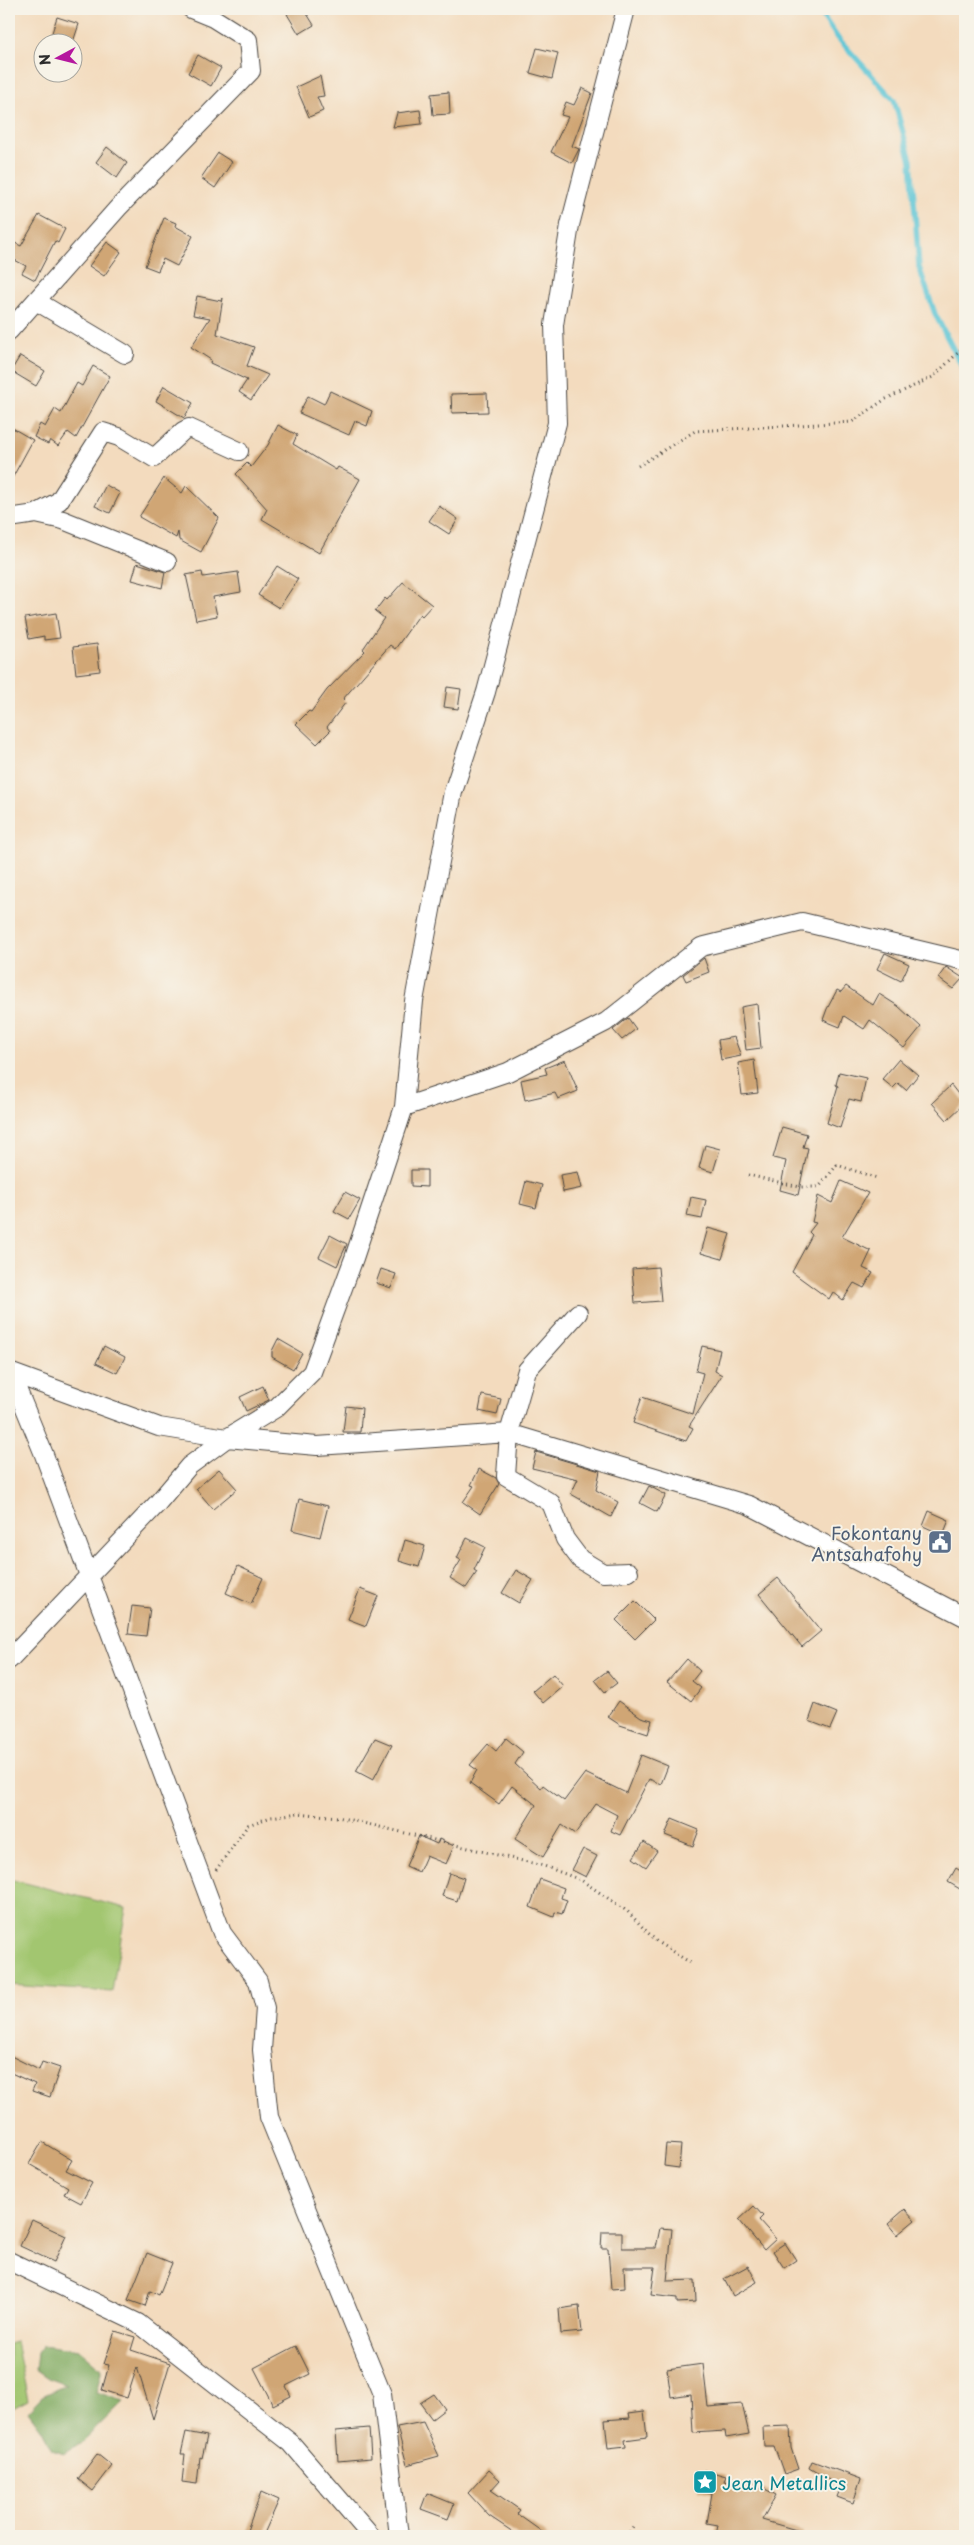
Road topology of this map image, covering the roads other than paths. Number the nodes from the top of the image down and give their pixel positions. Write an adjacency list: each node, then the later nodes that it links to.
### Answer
1 (191, 9): 3 (street)
2 (626, 9): 11 (street)
3 (36, 301): 4 (street); 5 (street)
4 (9, 331)
5 (124, 354)
6 (239, 450): 7 (street)
7 (36, 514): 8 (street); 9 (street)
8 (9, 518)
9 (167, 562)
10 (965, 961): 11 (street)
11 (404, 1107): 15 (street)
12 (578, 1313): 14 (street)
13 (10, 1373): 15 (street); 17 (street)
14 (508, 1433): 15 (street); 16 (street); 18 (street)
15 (227, 1438): 17 (street)
16 (629, 1572)
17 (90, 1574): 19 (street); 22 (street)
18 (965, 1617)
19 (9, 1660)
20 (9, 2261): 21 (street)
21 (371, 2536)
22 (399, 2536)

